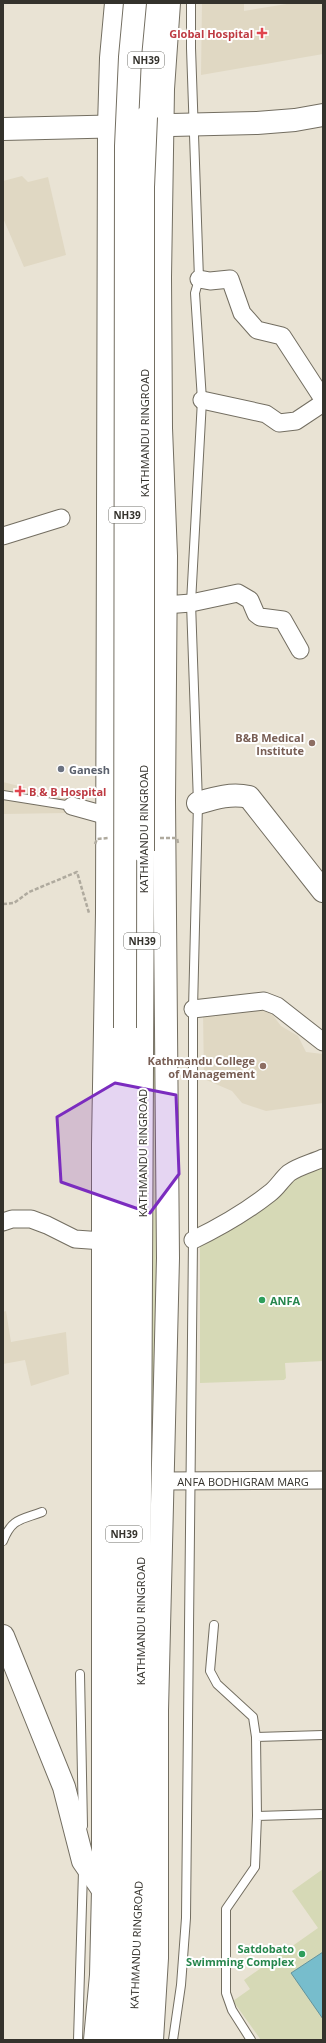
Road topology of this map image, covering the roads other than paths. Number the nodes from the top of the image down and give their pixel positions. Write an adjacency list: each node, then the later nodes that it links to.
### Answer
1 (116, 3): 9 (main road)
2 (135, 3): 26 (main road, KATHMANDU RINGROAD / NH39, bridge)
3 (151, 3): 26 (main road, KATHMANDU RINGROAD / NH39, bridge)
4 (169, 3): 8 (main road)
5 (191, 3): 7 (lane)
6 (323, 115): 7 (main road)
7 (194, 124): 8 (main road); 11 (lane)
8 (161, 125): 9 (main road); 18 (main road)
9 (109, 126): 10 (main road); 23 (main road)
10 (3, 129)
11 (199, 279): 12 (street); 13 (lane)
12 (323, 399)
13 (202, 400): 14 (street); 17 (lane)
14 (323, 403)
15 (61, 518): 16 (street)
16 (3, 536)
17 (191, 604): 18 (street); 19 (street); 21 (lane)
18 (165, 605): 34 (main road)
19 (300, 650)
20 (3, 795): 22 (lane)
21 (198, 803): 24 (main road); 25 (lane)
22 (72, 806): 23 (street)
23 (108, 816): 31 (main road)
24 (323, 891)
25 (193, 1009): 27 (street); 30 (lane)
26 (134, 1029): 48 (main road, KATHMANDU RINGROAD / NH39); 49 (main road, KATHMANDU RINGROAD / NH39)
27 (323, 1042)
28 (323, 1158): 30 (street)
29 (3, 1222): 31 (street)
30 (193, 1240): 32 (lane)
31 (103, 1241): 45 (main road)
32 (191, 1480): 33 (street, ANFA BODHIGRAM MARG); 34 (street, ANFA BODHIGRAM MARG); 51 (lane)
33 (323, 1480)
34 (163, 1481): 50 (main road)
35 (42, 1512): 36 (lane)
36 (3, 1541)
37 (214, 1625): 41 (lane)
38 (3, 1636): 44 (main road)
39 (80, 1674): 44 (lane)
40 (323, 1735): 41 (lane)
41 (256, 1737): 43 (lane)
42 (323, 1814): 43 (lane)
43 (257, 1816): 52 (lane)
44 (84, 1861): 45 (main road); 46 (lane)
45 (103, 1890): 47 (main road)
46 (78, 2040)
47 (95, 2040)
48 (116, 2040)
49 (131, 2040)
50 (152, 2040)
51 (173, 2040)
52 (251, 2040)

